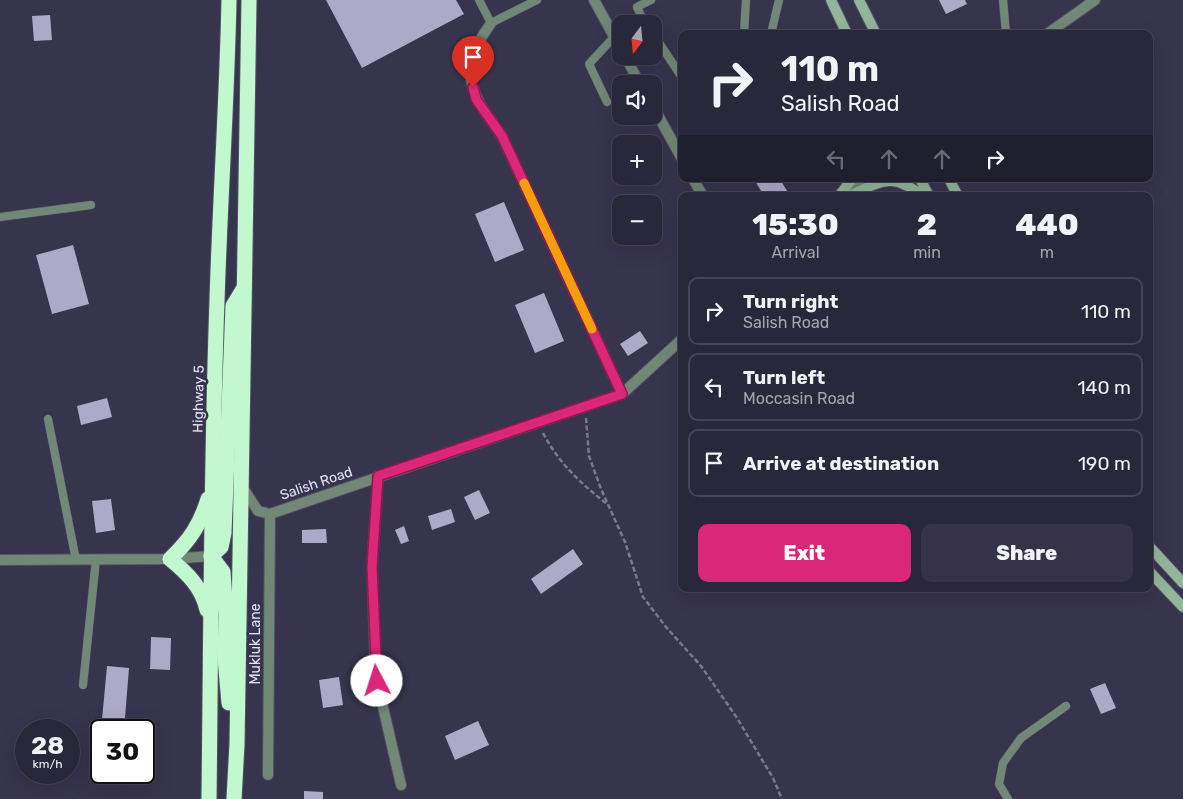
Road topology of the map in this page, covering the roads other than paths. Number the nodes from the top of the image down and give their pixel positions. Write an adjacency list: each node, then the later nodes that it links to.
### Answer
1 (228, 0): 42 (highway, Highway 5)
2 (249, 0): 37 (highway)
3 (479, 0): 15 (lane)
4 (537, 0): 15 (lane)
5 (594, 0): 16 (street)
6 (651, 0): 13 (lane)
7 (746, 0): 17 (lane)
8 (779, 0): 18 (lane)
9 (831, 0): 19 (main road)
10 (860, 0): 20 (main road)
11 (1095, 0): 22 (street)
12 (1005, 1): 21 (lane)
13 (635, 3): 14 (lane)
14 (639, 15)
15 (491, 23): 39 (street)
16 (612, 26)
17 (744, 30)
18 (772, 30)
19 (846, 30)
20 (874, 30)
21 (1006, 30)
22 (1053, 30)
23 (612, 41): 26 (lane)
24 (662, 48): 25 (lane)
25 (678, 72)
26 (607, 102)
27 (662, 123): 28 (street)
28 (678, 152)
29 (860, 182): 32 (street)
30 (879, 182): 33 (main road)
31 (900, 182): 34 (main road)
32 (846, 192)
33 (858, 192)
34 (917, 192)
35 (91, 205): 36 (lane)
36 (0, 217)
37 (244, 288): 43 (highway); 46 (highway)
38 (678, 343): 39 (street, Salish Road)
39 (622, 394): 41 (street, Salish Road)
40 (48, 419): 50 (lane)
41 (378, 476): 44 (street, Salish Road); 59 (street)
42 (213, 482): 46 (highway, Highway 5); 48 (highway)
43 (241, 484): 44 (street, Salish Road); 57 (highway)
44 (270, 514): 58 (street, Mukluk Lane)
45 (1153, 550): 52 (main road)
46 (211, 556): 48 (street); 54 (highway, Highway 5); 57 (highway)
47 (96, 559): 48 (street); 50 (street); 55 (lane)
48 (170, 559): 54 (highway)
49 (0, 560): 50 (street)
50 (76, 560)
51 (1153, 575): 53 (main road)
52 (1183, 583)
53 (1183, 607)
54 (211, 631): 60 (highway, Highway 5)
55 (83, 685)
56 (1066, 706): 62 (lane)
57 (237, 744): 61 (highway)
58 (268, 775)
59 (401, 785)
60 (209, 799)
61 (234, 799)
62 (1008, 799)

